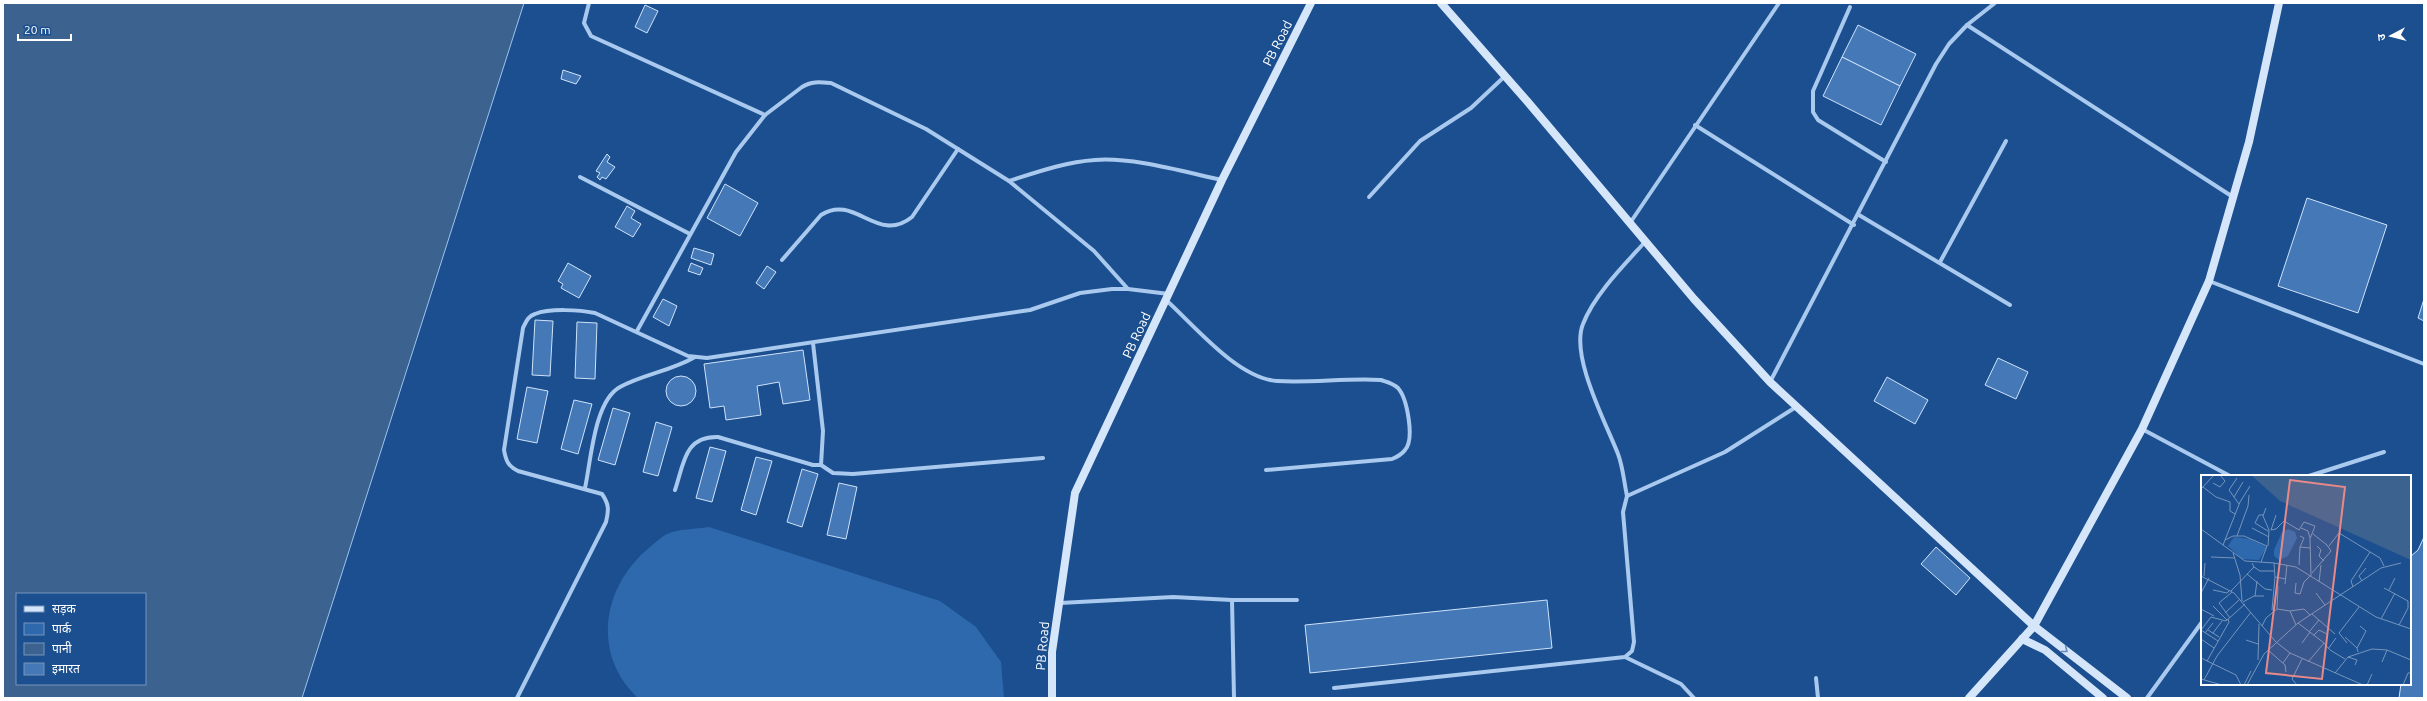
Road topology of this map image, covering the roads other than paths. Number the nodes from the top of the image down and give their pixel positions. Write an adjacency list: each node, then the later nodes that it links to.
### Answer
1 (589, 3): 10 (street)
2 (1310, 3): 16 (street, PB Road)
3 (1441, 3): 9 (street)
4 (1779, 3): 11 (street)
5 (1995, 3): 8 (street)
6 (2279, 3): 19 (street)
7 (1850, 7): 14 (street)
8 (1967, 25): 14 (street); 19 (street)
9 (1505, 76): 18 (street); 21 (street)
10 (765, 115): 13 (street); 23 (street)
11 (1695, 125): 21 (street); 22 (street)
12 (2006, 141): 26 (street)
13 (958, 150): 17 (street); 25 (street)
14 (1886, 162): 20 (street)
15 (580, 177): 23 (street)
16 (1222, 180): 17 (street); 29 (street, PB Road)
17 (1009, 181): 28 (street)
18 (1369, 197)
19 (2234, 197): 27 (street)
20 (1859, 215): 22 (street); 26 (street)
21 (1629, 224): 24 (street)
22 (1854, 225): 35 (street)
23 (690, 234): 31 (street)
24 (1645, 242): 35 (street); 46 (street)
25 (782, 260)
26 (1940, 262): 30 (street)
27 (2209, 281): 34 (street); 37 (street)
28 (1128, 289): 29 (street); 32 (street)
29 (1167, 297): 41 (street); 49 (street, PB Road)
30 (2010, 305)
31 (637, 331): 33 (street); 44 (street)
32 (813, 343): 33 (street); 40 (street)
33 (695, 357): 44 (street)
34 (2424, 364)
35 (1770, 382): 36 (street)
36 (1796, 407): 46 (street); 51 (street)
37 (2142, 429): 42 (street); 51 (street)
38 (2384, 452): 43 (street)
39 (1042, 458): 40 (street)
40 (821, 465): 45 (street)
41 (1266, 470)
42 (2228, 475)
43 (2312, 475)
44 (585, 488): 56 (street)
45 (675, 490)
46 (1627, 496): 53 (street)
47 (1232, 600): 48 (street); 49 (street); 58 (street)
48 (1297, 600)
49 (1059, 603): 57 (street, PB Road)
50 (2201, 623): 64 (street)
51 (2034, 626): 52 (street); 63 (street, one-way to 63)
52 (2022, 639): 61 (street); 62 (street)
53 (1625, 657): 55 (street); 59 (street)
54 (1816, 678): 60 (street)
55 (1334, 688)
56 (517, 698)
57 (1052, 698)
58 (1234, 698)
59 (1694, 698)
60 (1818, 698)
61 (1969, 698)
62 (2103, 698)
63 (2127, 698)
64 (2147, 698)

